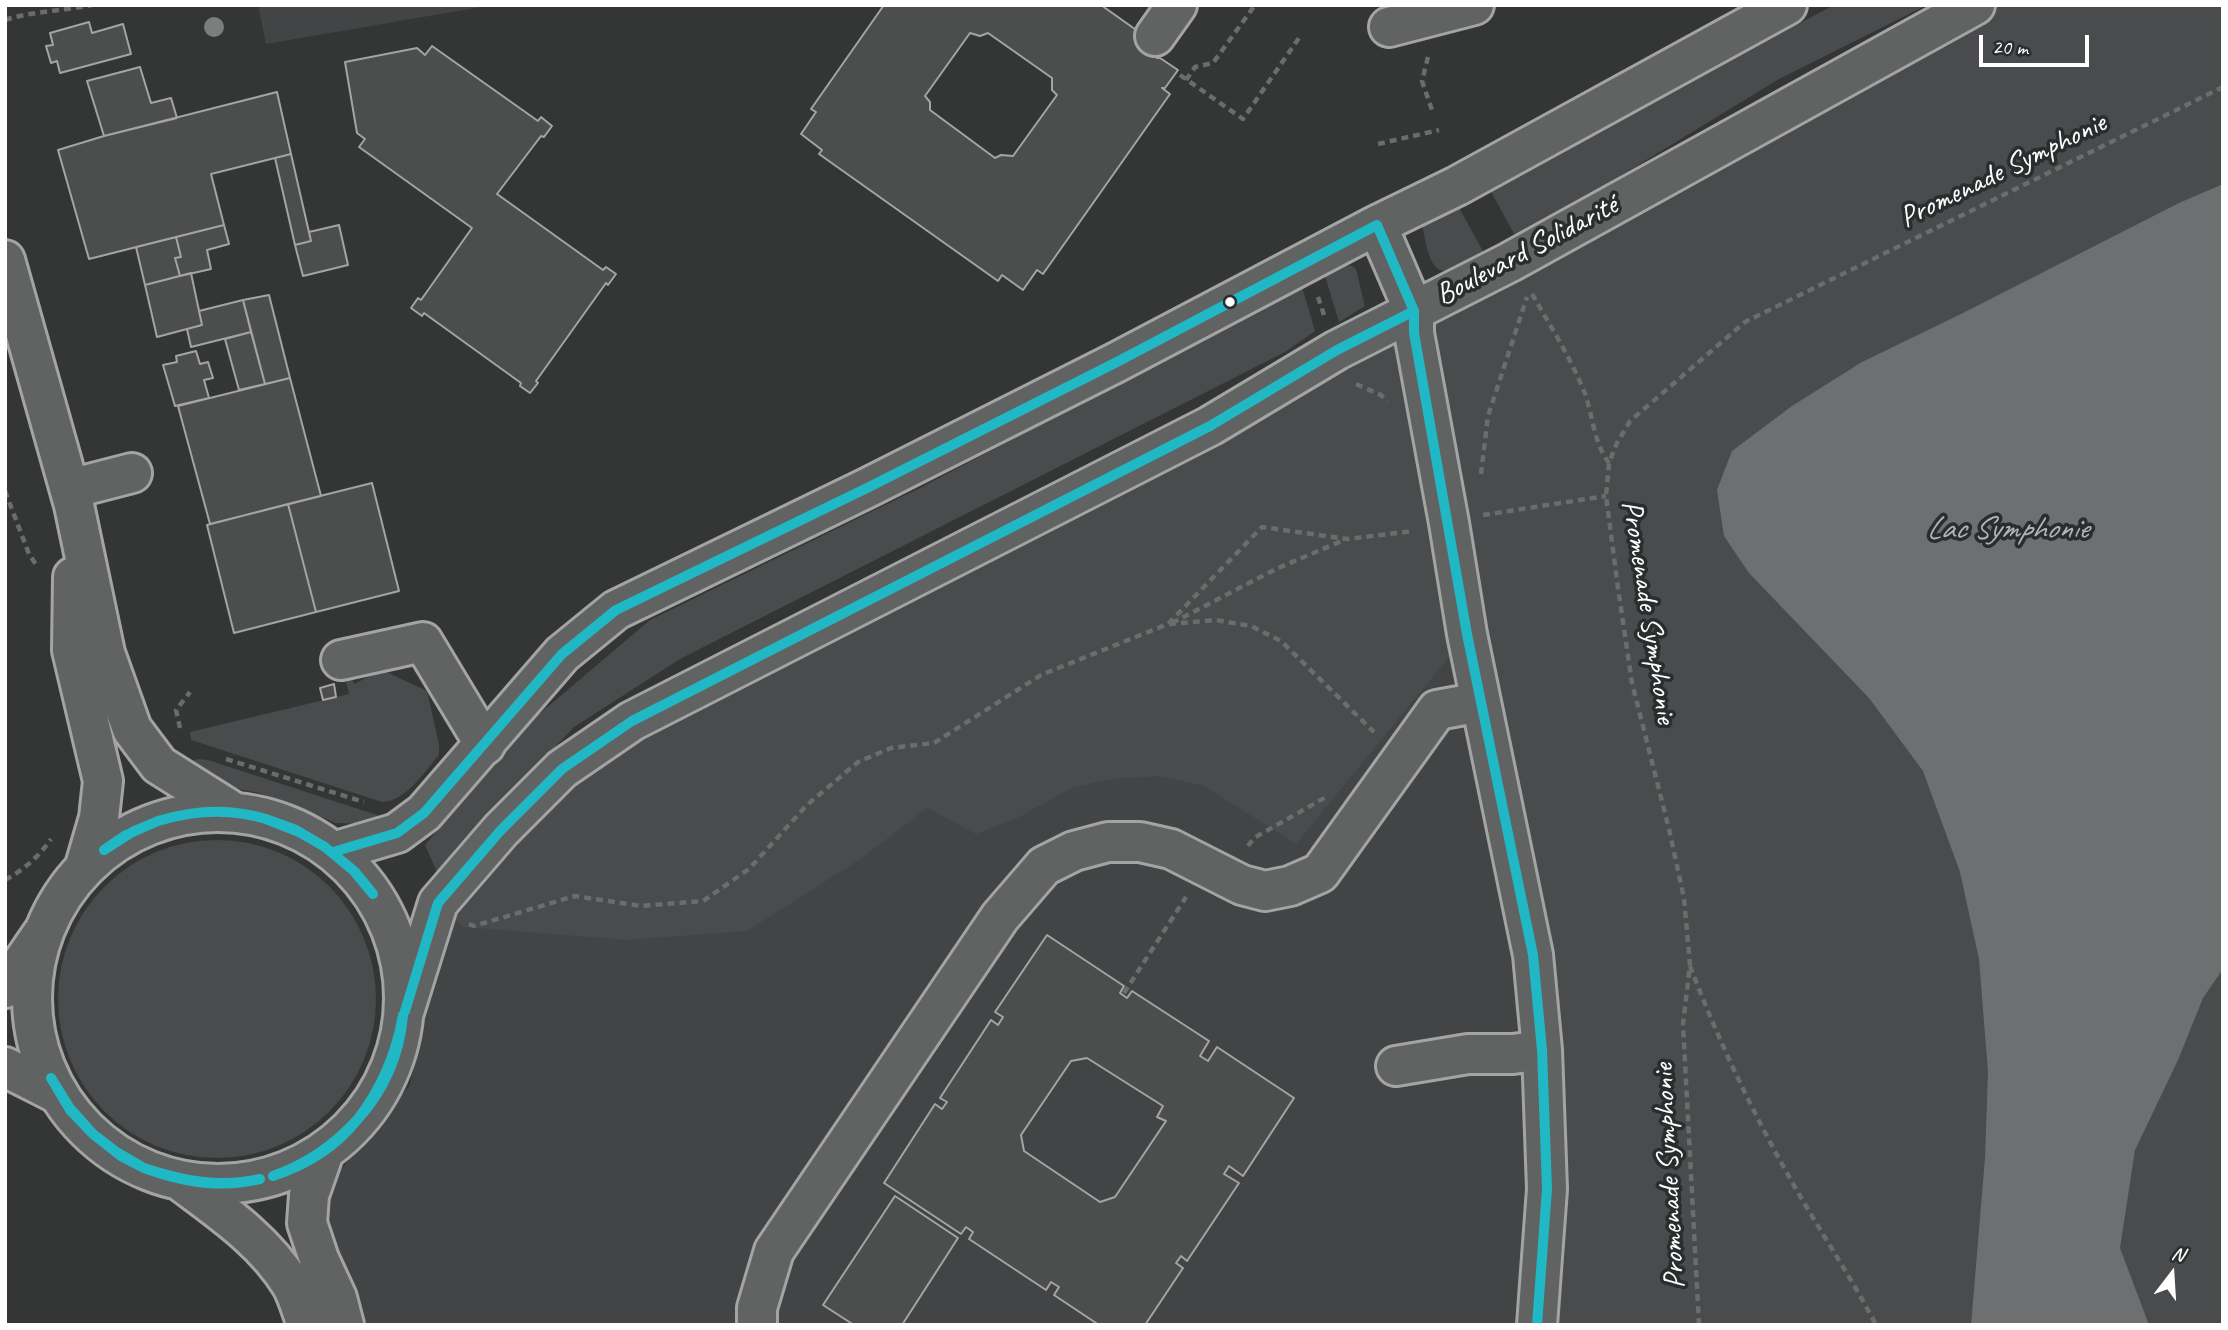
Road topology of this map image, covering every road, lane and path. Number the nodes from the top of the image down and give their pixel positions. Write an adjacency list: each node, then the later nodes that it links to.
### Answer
1 (92, 5): 7 (path)
2 (1177, 5): 10 (main road)
3 (1255, 5): 12 (path)
4 (1474, 5): 8 (main road)
5 (1787, 5): 16 (main road)
6 (1975, 5): 19 (main road, Boulevard Solidarité)
7 (5, 20)
8 (1389, 27)
9 (1301, 34): 12 (path)
10 (1155, 36)
11 (1180, 75): 12 (path)
12 (1186, 80)
13 (2223, 87): 22 (path, Promenade Symphonie)
14 (1438, 130): 15 (path)
15 (1378, 144)
16 (1377, 225): 18 (main road); 19 (main road)
17 (5, 260): 26 (main road)
18 (1306, 263): 20 (path); 35 (main road)
19 (1414, 311): 20 (main road, Boulevard Solidarité); 28 (main road)
20 (1337, 350): 21 (path); 42 (main road, Boulevard Solidarité)
21 (1388, 403)
22 (1609, 463): 24 (path); 25 (path, Promenade Symphonie)
23 (132, 472): 26 (main road)
24 (1481, 475)
25 (1606, 496): 28 (path); 44 (path, Promenade Symphonie)
26 (72, 497): 38 (main road); 40 (main road)
27 (1483, 502): 28 (path)
28 (1466, 519): 29 (path); 33 (main road)
29 (1346, 539): 30 (path); 30 (path)
30 (1168, 625): 36 (path); 42 (path)
31 (341, 660): 35 (main road)
32 (190, 692): 34 (path)
33 (1481, 702): 36 (main road); 48 (main road)
34 (182, 733)
35 (485, 744): 39 (main road)
36 (1402, 759): 41 (main road)
37 (1332, 793): 41 (path)
38 (232, 811): 39 (main road); 40 (main road)
39 (333, 852): 47 (main road)
40 (85, 866): 43 (main road)
41 (1216, 872): 46 (path); 56 (main road)
42 (438, 903): 47 (main road, Boulevard Solidarité)
43 (42, 934): 45 (main road); 51 (main road)
44 (1690, 965): 58 (path, Promenade Symphonie); 59 (path)
45 (5, 988)
46 (1124, 993)
47 (404, 1012): 52 (main road)
48 (1542, 1050): 49 (main road); 57 (main road)
49 (1396, 1066)
50 (5, 1067): 51 (main road)
51 (58, 1094): 53 (main road)
52 (324, 1152): 53 (main road); 55 (main road)
53 (177, 1179): 54 (main road)
54 (307, 1325)
55 (344, 1325)
56 (757, 1325)
57 (1537, 1325)
58 (1699, 1325)
59 (1876, 1325)

